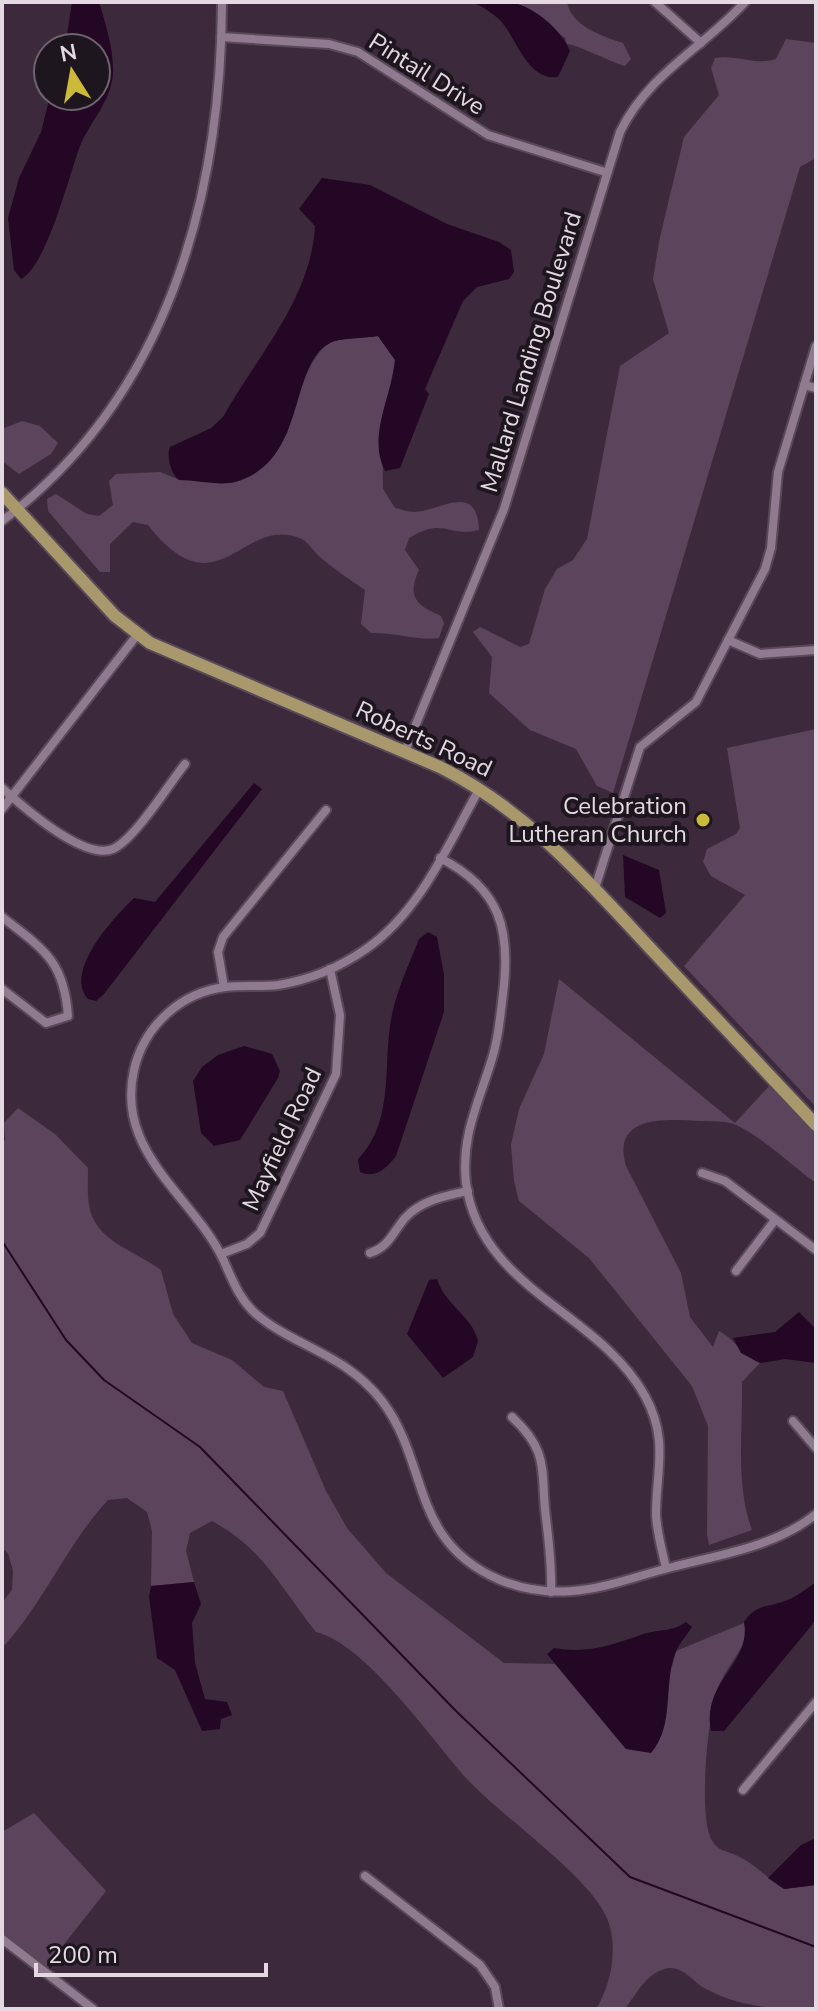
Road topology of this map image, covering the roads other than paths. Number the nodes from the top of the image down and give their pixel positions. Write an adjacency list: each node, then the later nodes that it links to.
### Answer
1 (222, 2): 4 (street)
2 (655, 2): 5 (street)
3 (745, 2): 5 (street, Mallard Landing Boulevard)
4 (221, 37): 6 (street, Pintail Drive); 11 (street)
5 (701, 43): 6 (street, Mallard Landing Boulevard)
6 (605, 172): 16 (street, Mallard Landing Boulevard)
7 (816, 346): 8 (street)
8 (804, 385): 9 (street); 14 (street)
9 (816, 388)
10 (2, 493): 11 (main road, Roberts Road)
11 (17, 509): 12 (street); 13 (main road, Roberts Road)
12 (2, 521)
13 (137, 635): 16 (main road, Roberts Road); 20 (street)
14 (728, 640): 15 (street); 24 (street)
15 (816, 650)
16 (405, 751): 19 (main road, Roberts Road)
17 (185, 764): 20 (street)
18 (2, 788): 20 (street)
19 (480, 788): 23 (street); 24 (main road, Roberts Road)
20 (12, 797): 21 (street)
21 (2, 809)
22 (326, 810): 27 (street)
23 (440, 858): 26 (street); 31 (street)
24 (595, 888): 29 (main road, Roberts Road)
25 (2, 917): 28 (street)
26 (330, 969): 27 (street); 35 (street, Mayfield Road)
27 (224, 987): 35 (street)
28 (2, 989)
29 (816, 1125)
30 (702, 1173): 32 (street)
31 (468, 1191): 34 (street); 41 (street)
32 (775, 1220): 33 (street); 36 (street)
33 (816, 1250)
34 (370, 1253)
35 (221, 1254): 42 (street)
36 (736, 1271)
37 (512, 1417): 42 (street)
38 (793, 1421): 39 (street)
39 (816, 1448)
40 (816, 1514): 41 (street)
41 (666, 1568): 42 (street)
42 (551, 1592)
43 (816, 1702): 44 (street)
44 (743, 1790)
45 (365, 1876): 48 (street)
46 (2, 1939): 47 (street)
47 (93, 2009)
48 (499, 2009)

